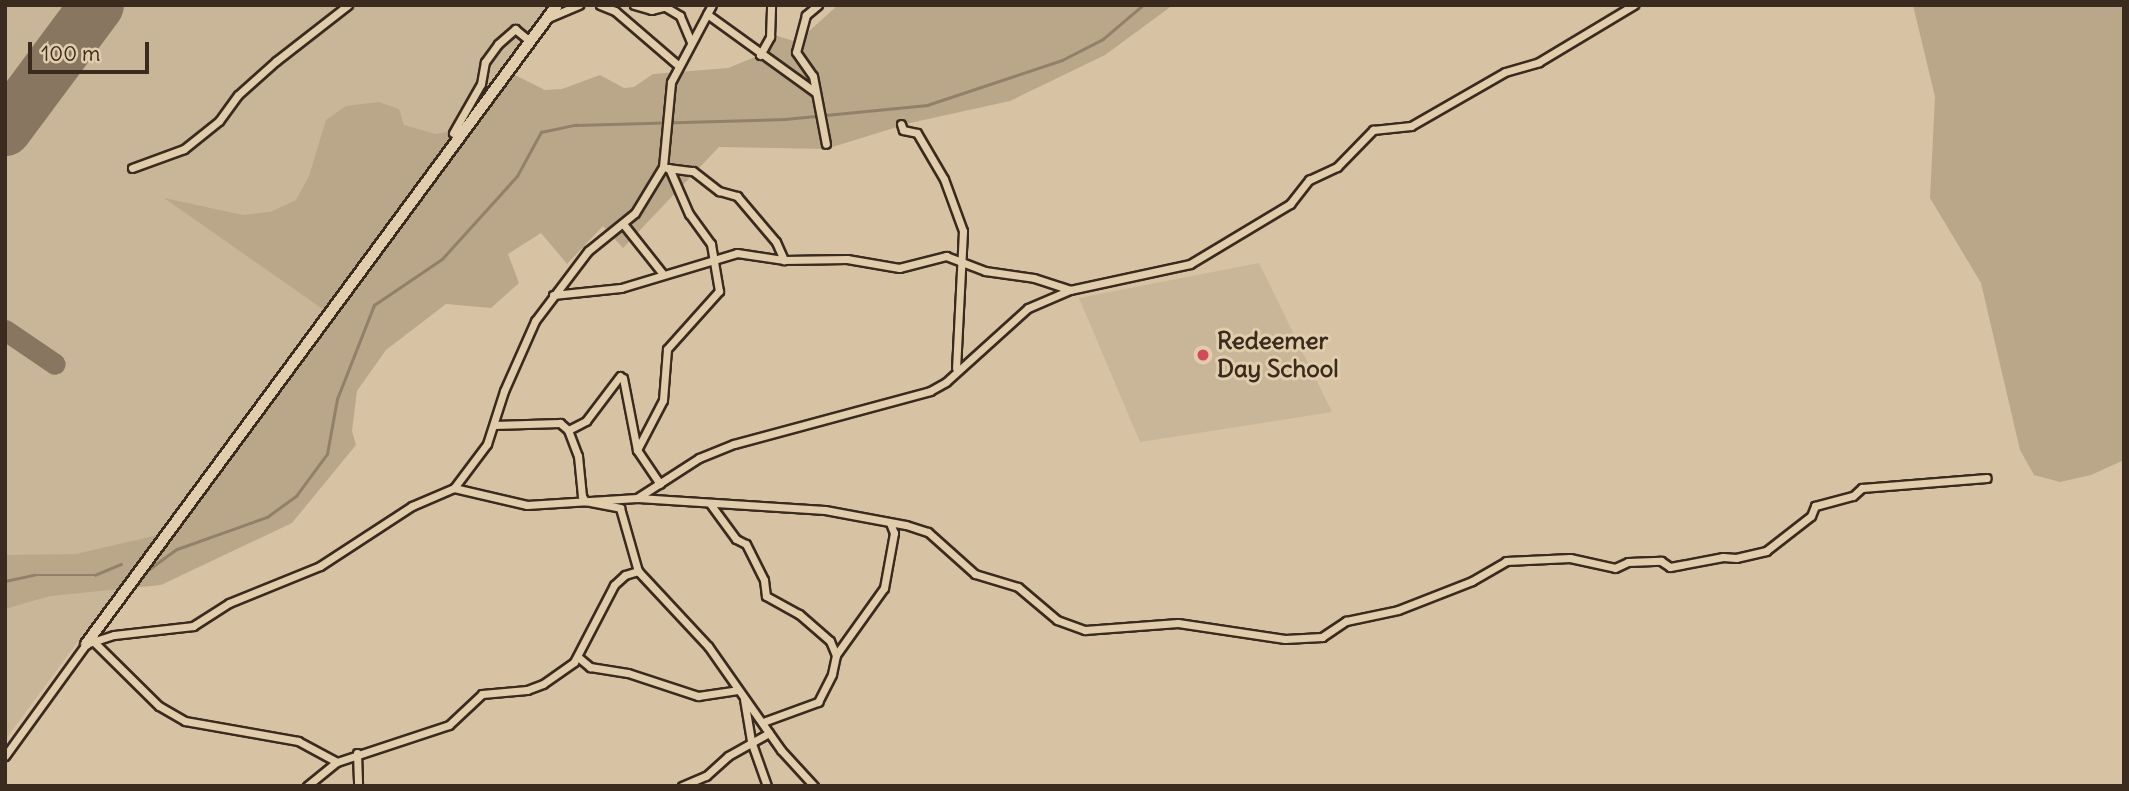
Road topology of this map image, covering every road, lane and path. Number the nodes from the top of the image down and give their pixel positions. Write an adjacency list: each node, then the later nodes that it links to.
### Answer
1 (348, 5): 22 (street)
2 (557, 5): 12 (main road)
3 (579, 5): 12 (street)
4 (600, 5): 16 (street)
5 (634, 5): 10 (street)
6 (712, 5): 11 (street)
7 (771, 5): 15 (street)
8 (818, 5): 17 (street)
9 (1634, 5): 28 (street)
10 (665, 6): 14 (street)
11 (707, 14): 14 (street); 15 (street)
12 (548, 18): 42 (main road)
13 (525, 37): 19 (street)
14 (691, 42): 16 (street)
15 (760, 55): 17 (street)
16 (679, 66): 21 (street)
17 (815, 92): 20 (street)
18 (901, 124): 26 (street)
19 (453, 133)
20 (826, 144)
21 (666, 168): 23 (street); 24 (street); 25 (street)
22 (132, 169)
23 (624, 225): 27 (street); 29 (street)
24 (714, 258): 25 (street); 27 (street); 33 (street)
25 (784, 260): 26 (street)
26 (963, 264): 28 (street); 30 (street)
27 (663, 274): 29 (street)
28 (1070, 290): 30 (street)
29 (553, 295): 31 (street)
30 (955, 372): 35 (street)
31 (495, 425): 32 (street); 36 (street)
32 (568, 430): 33 (street); 38 (street)
33 (638, 450): 35 (street)
34 (1987, 478): 40 (street)
35 (660, 484): 37 (street)
36 (454, 488): 38 (street); 42 (street)
37 (637, 498): 38 (street); 39 (street)
38 (585, 501): 41 (street)
39 (711, 505): 40 (street); 43 (street)
40 (890, 523): 43 (street)
41 (638, 571): 44 (street); 45 (street)
42 (90, 643): 51 (street); 52 (street)
43 (836, 655): 47 (street)
44 (578, 657): 45 (street); 50 (street)
45 (738, 690): 46 (street)
46 (744, 698): 47 (street); 49 (street)
47 (763, 722): 48 (street)
48 (769, 733): 49 (street); 57 (street)
49 (751, 741): 55 (street); 56 (street)
50 (357, 753): 52 (street); 54 (street)
51 (5, 756)
52 (337, 762): 53 (street)
53 (307, 786)
54 (358, 786)
55 (682, 786)
56 (766, 786)
57 (814, 786)

